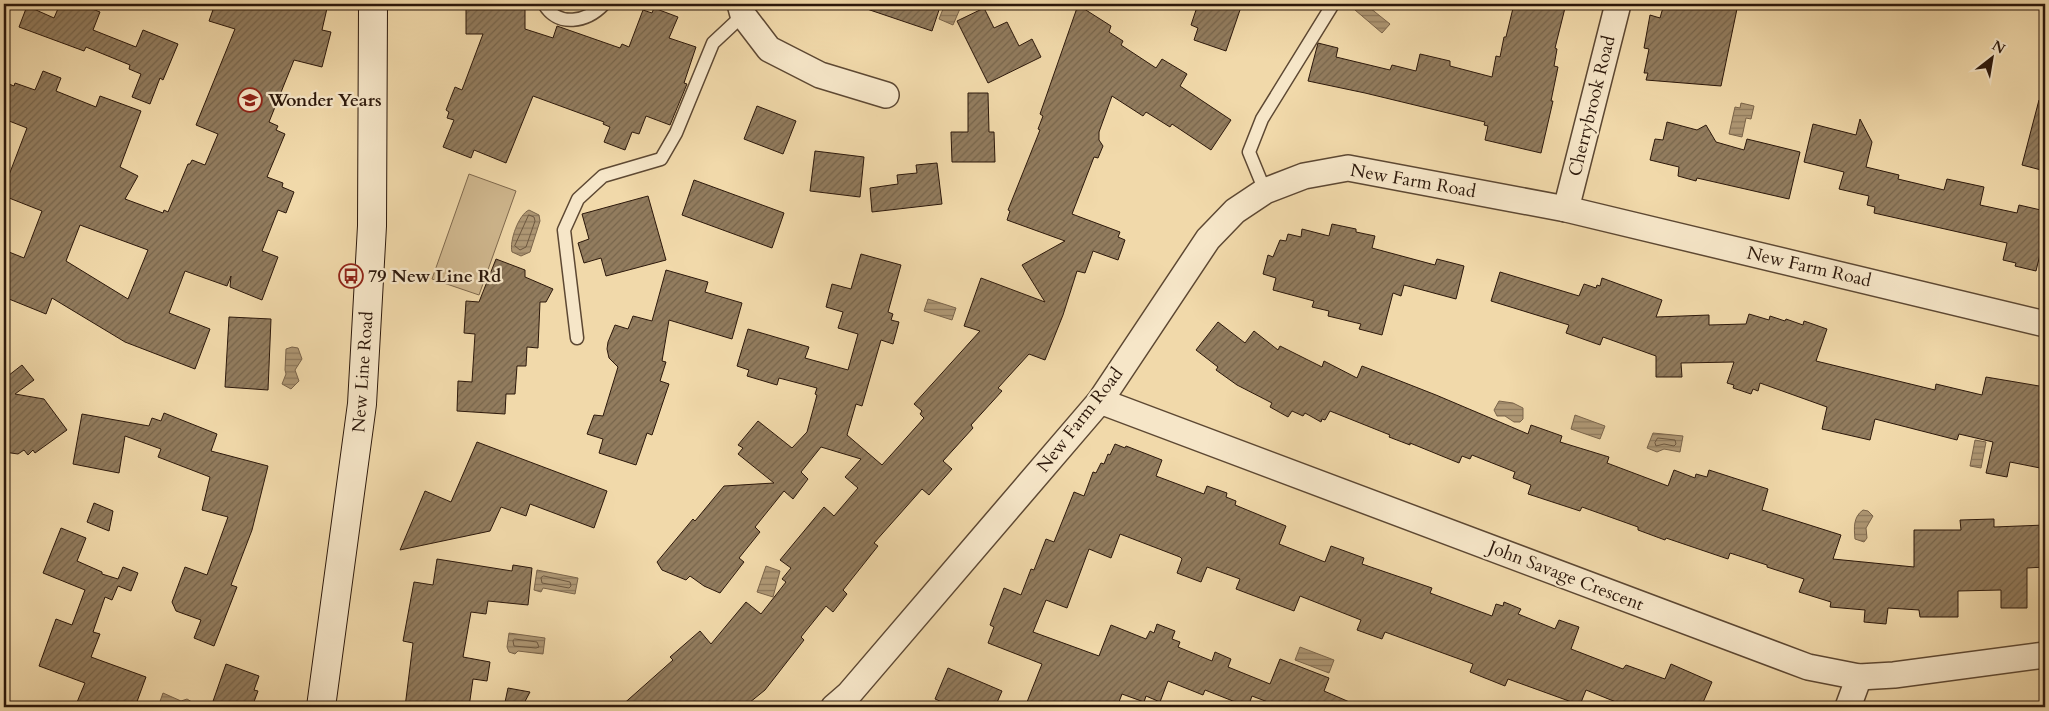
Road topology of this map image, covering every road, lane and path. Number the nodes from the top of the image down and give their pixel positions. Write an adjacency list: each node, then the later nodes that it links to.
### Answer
1 (374, 4): 16 (main road, New Line Road)
2 (544, 4): 3 (lane)
3 (604, 4)
4 (1334, 4): 8 (lane)
5 (1618, 4): 9 (street, Cherrybrook Road)
6 (742, 9): 7 (street); 11 (lane)
7 (886, 95)
8 (1265, 191): 9 (street, New Farm Road); 12 (street, New Farm Road)
9 (1566, 209): 10 (street, New Farm Road)
10 (2045, 324)
11 (577, 338)
12 (1100, 401): 14 (street, John Savage Crescent); 15 (street, New Farm Road)
13 (2045, 656): 14 (street, John Savage Crescent)
14 (1859, 677): 17 (street)
15 (849, 703)
16 (321, 707)
17 (1848, 707)

